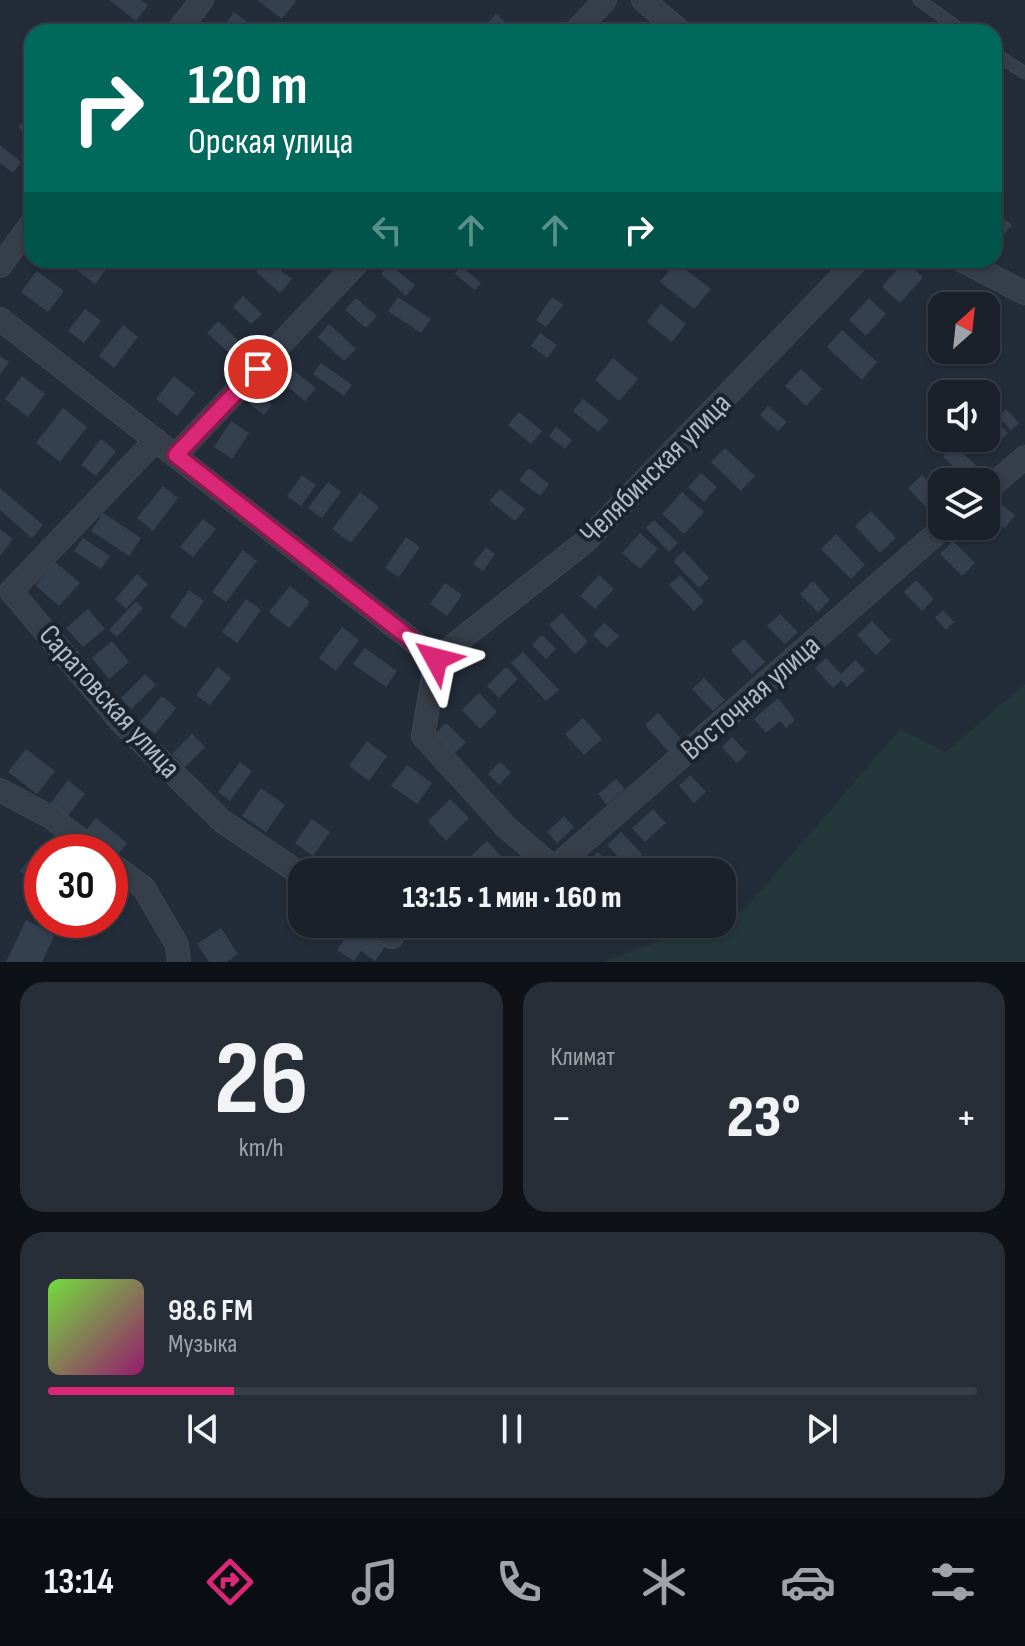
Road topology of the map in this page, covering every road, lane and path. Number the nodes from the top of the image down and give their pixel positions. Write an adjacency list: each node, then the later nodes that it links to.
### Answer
1 (202, 0): 5 (street)
2 (605, 0): 6 (street)
3 (643, 0): 7 (street)
4 (919, 0): 8 (lane)
5 (183, 24)
6 (582, 24)
7 (672, 24)
8 (953, 24)
9 (1002, 58): 10 (lane)
10 (1025, 73)
11 (24, 234): 12 (street)
12 (0, 266)
13 (352, 268): 19 (street)
14 (850, 268): 23 (street, Челябинская улица)
15 (977, 268): 16 (street)
16 (1025, 293)
17 (0, 319): 18 (street)
18 (156, 440): 19 (street); 26 (street, Саратовская улица)
19 (176, 455): 23 (street)
20 (1025, 457): 21 (street)
21 (1000, 479)
22 (929, 540): 23 (street, Восточная улица)
23 (436, 659)
24 (0, 790): 25 (street)
25 (73, 834)
26 (288, 866)
27 (128, 876): 28 (street)
28 (179, 962)

